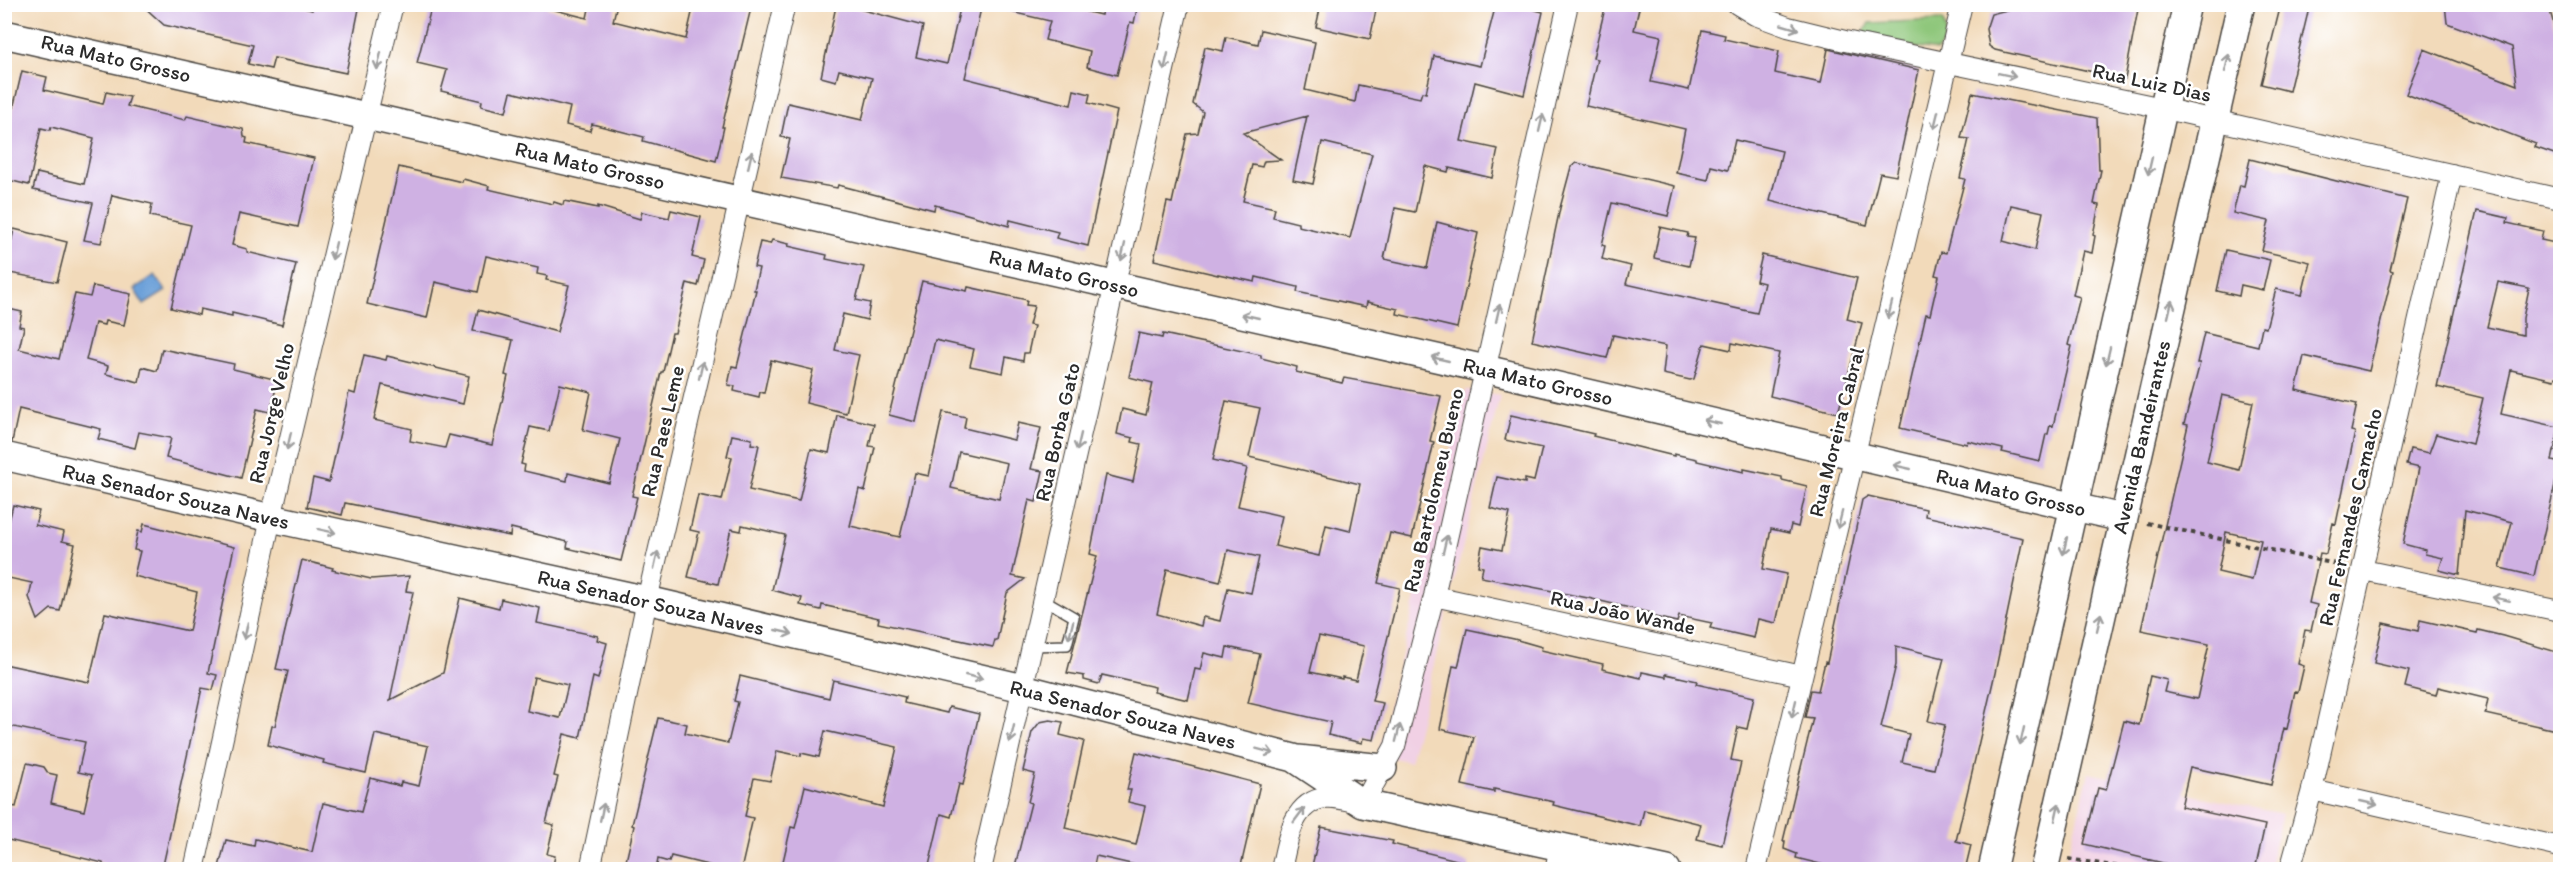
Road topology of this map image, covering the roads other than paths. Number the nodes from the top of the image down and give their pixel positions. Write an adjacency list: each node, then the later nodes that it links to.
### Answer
1 (393, 4): 12 (street, Rua Jorge Velho, one-way to 12)
2 (785, 4): 16 (street, Rua Paes Leme, one-way to 2)
3 (1179, 4): 17 (street, Rua Borba Gato, one-way to 17)
4 (1568, 4): 18 (street, Rua Bartolomeu Bueno, one-way to 4)
5 (1737, 4): 10 (street, Rua Luiz Dias, one-way to 10)
6 (1962, 4): 10 (street, Rua Moreira Cabral)
7 (2187, 4): 11 (main road)
8 (2241, 4): 13 (main road, Avenida Bandeirantes, one-way to 8)
9 (4, 34): 12 (main road, Rua Mato Grosso)
10 (1950, 63): 11 (street, Rua Luiz Dias, one-way to 11); 20 (street, Rua Moreira Cabral, one-way to 20)
11 (2163, 109): 13 (street, Rua Luiz Dias); 21 (main road, one-way to 21)
12 (367, 114): 16 (main road, Rua Mato Grosso); 22 (street, Rua Jorge Velho, one-way to 22)
13 (2213, 120): 14 (street, Rua Luiz Dias); 23 (main road, Avenida Bandeirantes, one-way to 13)
14 (2452, 174): 15 (street, Rua Luiz Dias); 24 (street, Rua Fernandes Camacho)
15 (2560, 199)
16 (740, 200): 17 (main road, Rua Mato Grosso); 27 (street, Rua Paes Leme, one-way to 16)
17 (1116, 285): 18 (main road, Rua Mato Grosso, one-way to 17); 26 (street, Rua Borba Gato, one-way to 26)
18 (1485, 369): 20 (main road, Rua Mato Grosso, one-way to 18); 25 (street, Rua Bartolomeu Bueno, one-way to 18)
19 (4, 456): 22 (main road, Rua Senador Souza Naves)
20 (1855, 456): 21 (main road, Rua Mato Grosso, one-way to 20); 30 (street, Rua Moreira Cabral, one-way to 30)
21 (2073, 507): 23 (main road, Rua Mato Grosso); 45 (main road, one-way to 45)
22 (271, 518): 27 (main road, Rua Senador Souza Naves, one-way to 27); 39 (street, Rua Jorge Velho, one-way to 39)
23 (2122, 518): 38 (main road, Avenida Bandeirantes, one-way to 23)
24 (2363, 570): 28 (street, one-way to 24); 34 (street, Rua Fernandes Camacho)
25 (1434, 596): 30 (street, Rua João Wande); 33 (street, Rua Bartolomeu Bueno, one-way to 25)
26 (1043, 599): 29 (street, Rua Borba Gato); 29 (lane, one-way to 29)
27 (647, 600): 31 (main road, Rua Senador Souza Naves, one-way to 31); 40 (street, Rua Paes Leme, one-way to 27)
28 (2560, 608)
29 (1032, 646): 31 (street, Rua Borba Gato)
30 (1802, 676): 44 (street, Rua Moreira Cabral, one-way to 44)
31 (1023, 688): 32 (main road, Rua Senador Souza Naves, one-way to 32); 41 (street, Rua Borba Gato, one-way to 41)
32 (1294, 758): 33 (main road, Rua Senador Souza Naves); 35 (main road, Rua Senador Souza Naves)
33 (1383, 768): 35 (street, Rua Bartolomeu Bueno)
34 (2312, 790): 36 (street, one-way to 36); 46 (street, Rua Fernandes Camacho)
35 (1363, 804): 37 (main road, Rua Senador Souza Naves); 42 (street, one-way to 35)
36 (2560, 847)
37 (1558, 858): 43 (main road, Rua Senador Souza Naves)
38 (2047, 865)
39 (194, 870)
40 (590, 870)
41 (981, 870)
42 (1281, 870)
43 (1667, 870)
44 (1756, 870)
45 (1992, 870)
46 (2290, 870)

